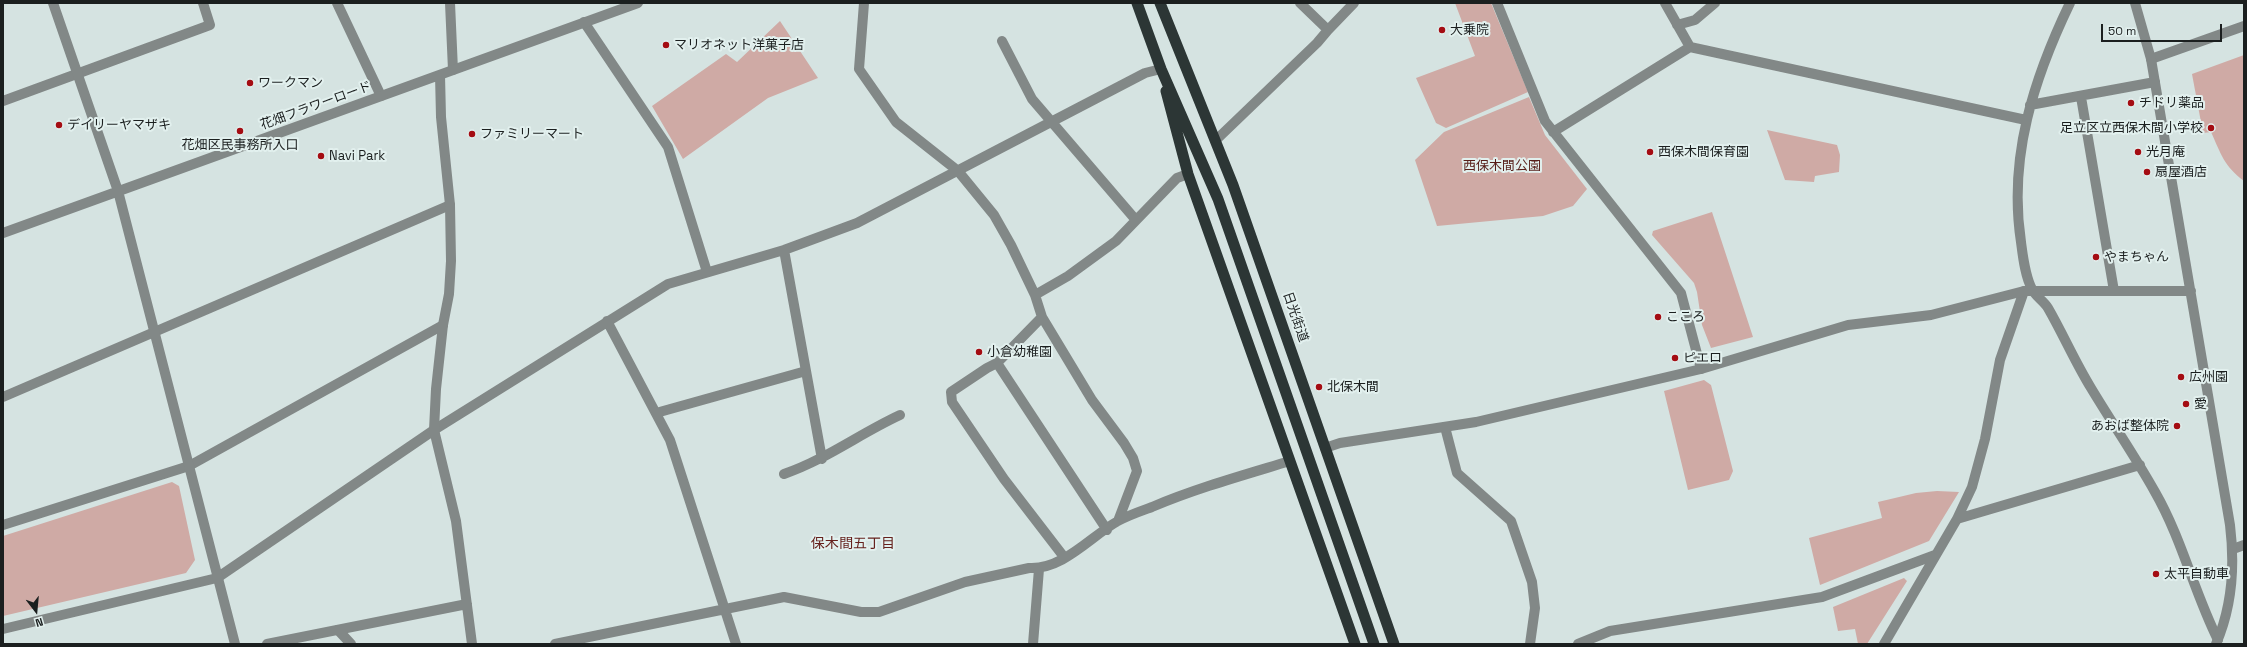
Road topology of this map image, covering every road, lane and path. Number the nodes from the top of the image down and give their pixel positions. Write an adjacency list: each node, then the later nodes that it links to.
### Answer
1 (52, 3): 25 (street)
2 (203, 3): 25 (street)
3 (337, 3): 28 (street)
4 (450, 3): 24 (street)
5 (638, 3): 16 (street, 花畑フラワーロード)
6 (864, 3): 36 (street)
7 (1137, 3): 23 (highway)
8 (1160, 3): 35 (highway, 日光街道)
9 (1300, 3): 19 (street)
10 (1354, 3): 19 (street)
11 (1497, 3): 34 (street)
12 (1665, 3): 17 (street)
13 (1715, 3): 17 (street)
14 (2070, 3): 31 (street)
15 (2136, 3): 22 (street)
16 (584, 22): 24 (street, 花畑フラワーロード); 43 (street)
17 (1677, 25): 21 (street)
18 (2244, 26): 22 (street)
19 (1328, 30): 35 (street)
20 (1002, 42): 33 (street)
21 (1690, 47): 32 (street); 34 (street)
22 (2151, 59): 27 (street)
23 (1161, 69): 33 (street); 37 (highway); 89 (highway)
24 (453, 70): 26 (street, 花畑フラワーロード)
25 (78, 74): 30 (street); 38 (street)
26 (440, 74): 28 (street, 花畑フラワーロード); 39 (street)
27 (2155, 82): 29 (street); 46 (street)
28 (381, 96): 38 (street, 花畑フラワーロード)
29 (2081, 97): 31 (street); 45 (street)
30 (3, 101)
31 (2030, 105): 32 (street)
32 (2026, 120): 44 (street)
33 (1053, 121): 36 (street); 40 (street)
34 (1553, 132): 53 (street)
35 (1216, 140): 60 (highway, 日光街道)
36 (958, 171): 42 (street); 47 (street)
37 (1188, 174): 40 (street); 62 (highway)
38 (118, 191): 41 (street, 花畑フラワーロード); 51 (street)
39 (450, 205): 50 (street); 51 (street)
40 (1135, 219): 47 (street)
41 (3, 233)
42 (784, 250): 43 (street); 54 (street)
43 (707, 272): 49 (street)
44 (2028, 290): 45 (street); 53 (street); 63 (street); 66 (street)
45 (2114, 291): 46 (street)
46 (2191, 291): 71 (street)
47 (1035, 295): 48 (street)
48 (1042, 318): 52 (street); 67 (street)
49 (607, 321): 56 (street); 59 (street)
50 (443, 325): 59 (street); 64 (street)
51 (155, 332): 55 (street); 64 (street)
52 (997, 363): 69 (street); 73 (street)
53 (1701, 369): 58 (street)
54 (806, 371): 56 (street); 61 (street)
55 (3, 397)
56 (656, 413): 77 (street)
57 (900, 416): 61 (street)
58 (1445, 427): 60 (street); 91 (street)
59 (434, 430): 75 (street); 76 (street)
60 (1325, 448): 90 (highway, 日光街道)
61 (822, 459): 65 (street)
62 (1290, 462): 67 (street); 88 (highway)
63 (2140, 465): 66 (street); 80 (street)
64 (189, 466): 68 (street); 75 (street)
65 (784, 474)
66 (1957, 519): 72 (street)
67 (1118, 521): 69 (street)
68 (3, 525)
69 (1107, 530): 73 (street)
70 (2244, 545): 71 (street)
71 (2233, 549): 80 (street)
72 (1935, 555): 92 (street); 93 (street)
73 (1064, 557): 74 (street)
74 (1039, 569): 77 (street); 87 (street)
75 (217, 578): 78 (street); 81 (street)
76 (467, 604): 79 (street); 84 (street)
77 (724, 608): 85 (street); 86 (street)
78 (3, 629)
79 (338, 630): 82 (street); 83 (street)
80 (2217, 642)
81 (235, 644)
82 (267, 644)
83 (352, 644)
84 (472, 644)
85 (555, 644)
86 (736, 644)
87 (1033, 644)
88 (1355, 644)
89 (1374, 644)
90 (1394, 644)
91 (1530, 644)
92 (1578, 644)
93 (1884, 644)

